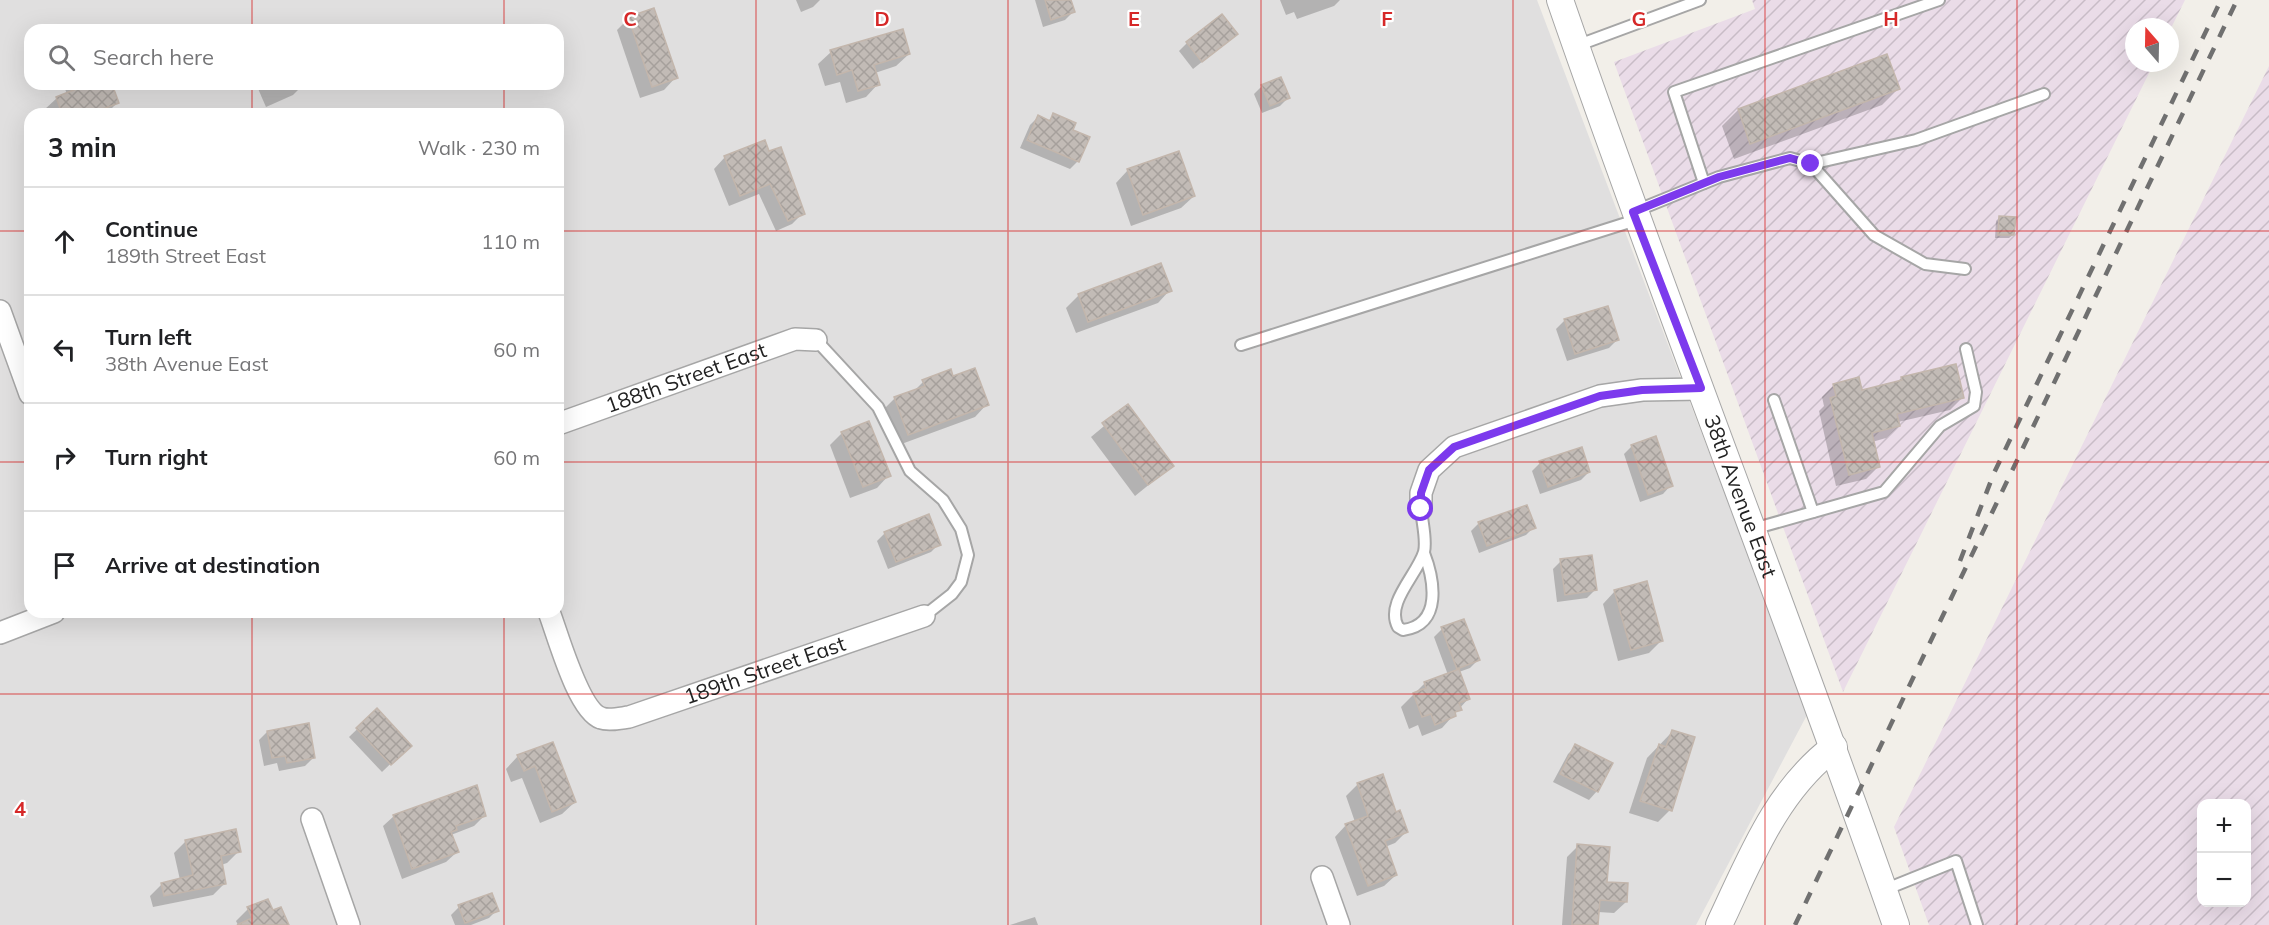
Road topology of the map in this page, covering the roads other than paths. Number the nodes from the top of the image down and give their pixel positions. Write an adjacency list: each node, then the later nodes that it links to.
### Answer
1 (1560, 0): 4 (street, 38th Avenue East)
2 (1700, 0): 4 (lane)
3 (1939, 0): 7 (lane)
4 (1576, 46): 8 (street, 38th Avenue East)
5 (2044, 94): 6 (lane)
6 (1811, 164): 7 (lane); 9 (lane)
7 (1704, 183): 8 (lane)
8 (1634, 216): 12 (lane); 15 (street, 38th Avenue East)
9 (1965, 269)
10 (0, 311): 14 (street)
11 (816, 340): 17 (street, 188th Street East); 22 (lane)
12 (1241, 345)
13 (1966, 349): 19 (lane)
14 (24, 377)
15 (1701, 388): 18 (street); 20 (street, 38th Avenue East)
16 (1774, 400): 19 (lane)
17 (564, 422)
18 (1421, 509): 21 (lane)
19 (1813, 512): 20 (lane)
20 (1753, 529): 26 (street, 38th Avenue East)
21 (1424, 553): 21 (lane)
22 (924, 616): 24 (street, 189th Street East)
23 (39, 618): 25 (street)
24 (551, 618)
25 (0, 633)
26 (1834, 747): 29 (street, 38th Avenue East); 32 (street)
27 (312, 819): 30 (street)
28 (1322, 878): 31 (street)
29 (1884, 890): 33 (street, 38th Avenue East); 34 (lane)
30 (350, 925)
31 (1339, 925)
32 (1719, 925)
33 (1896, 925)
34 (1977, 925)

